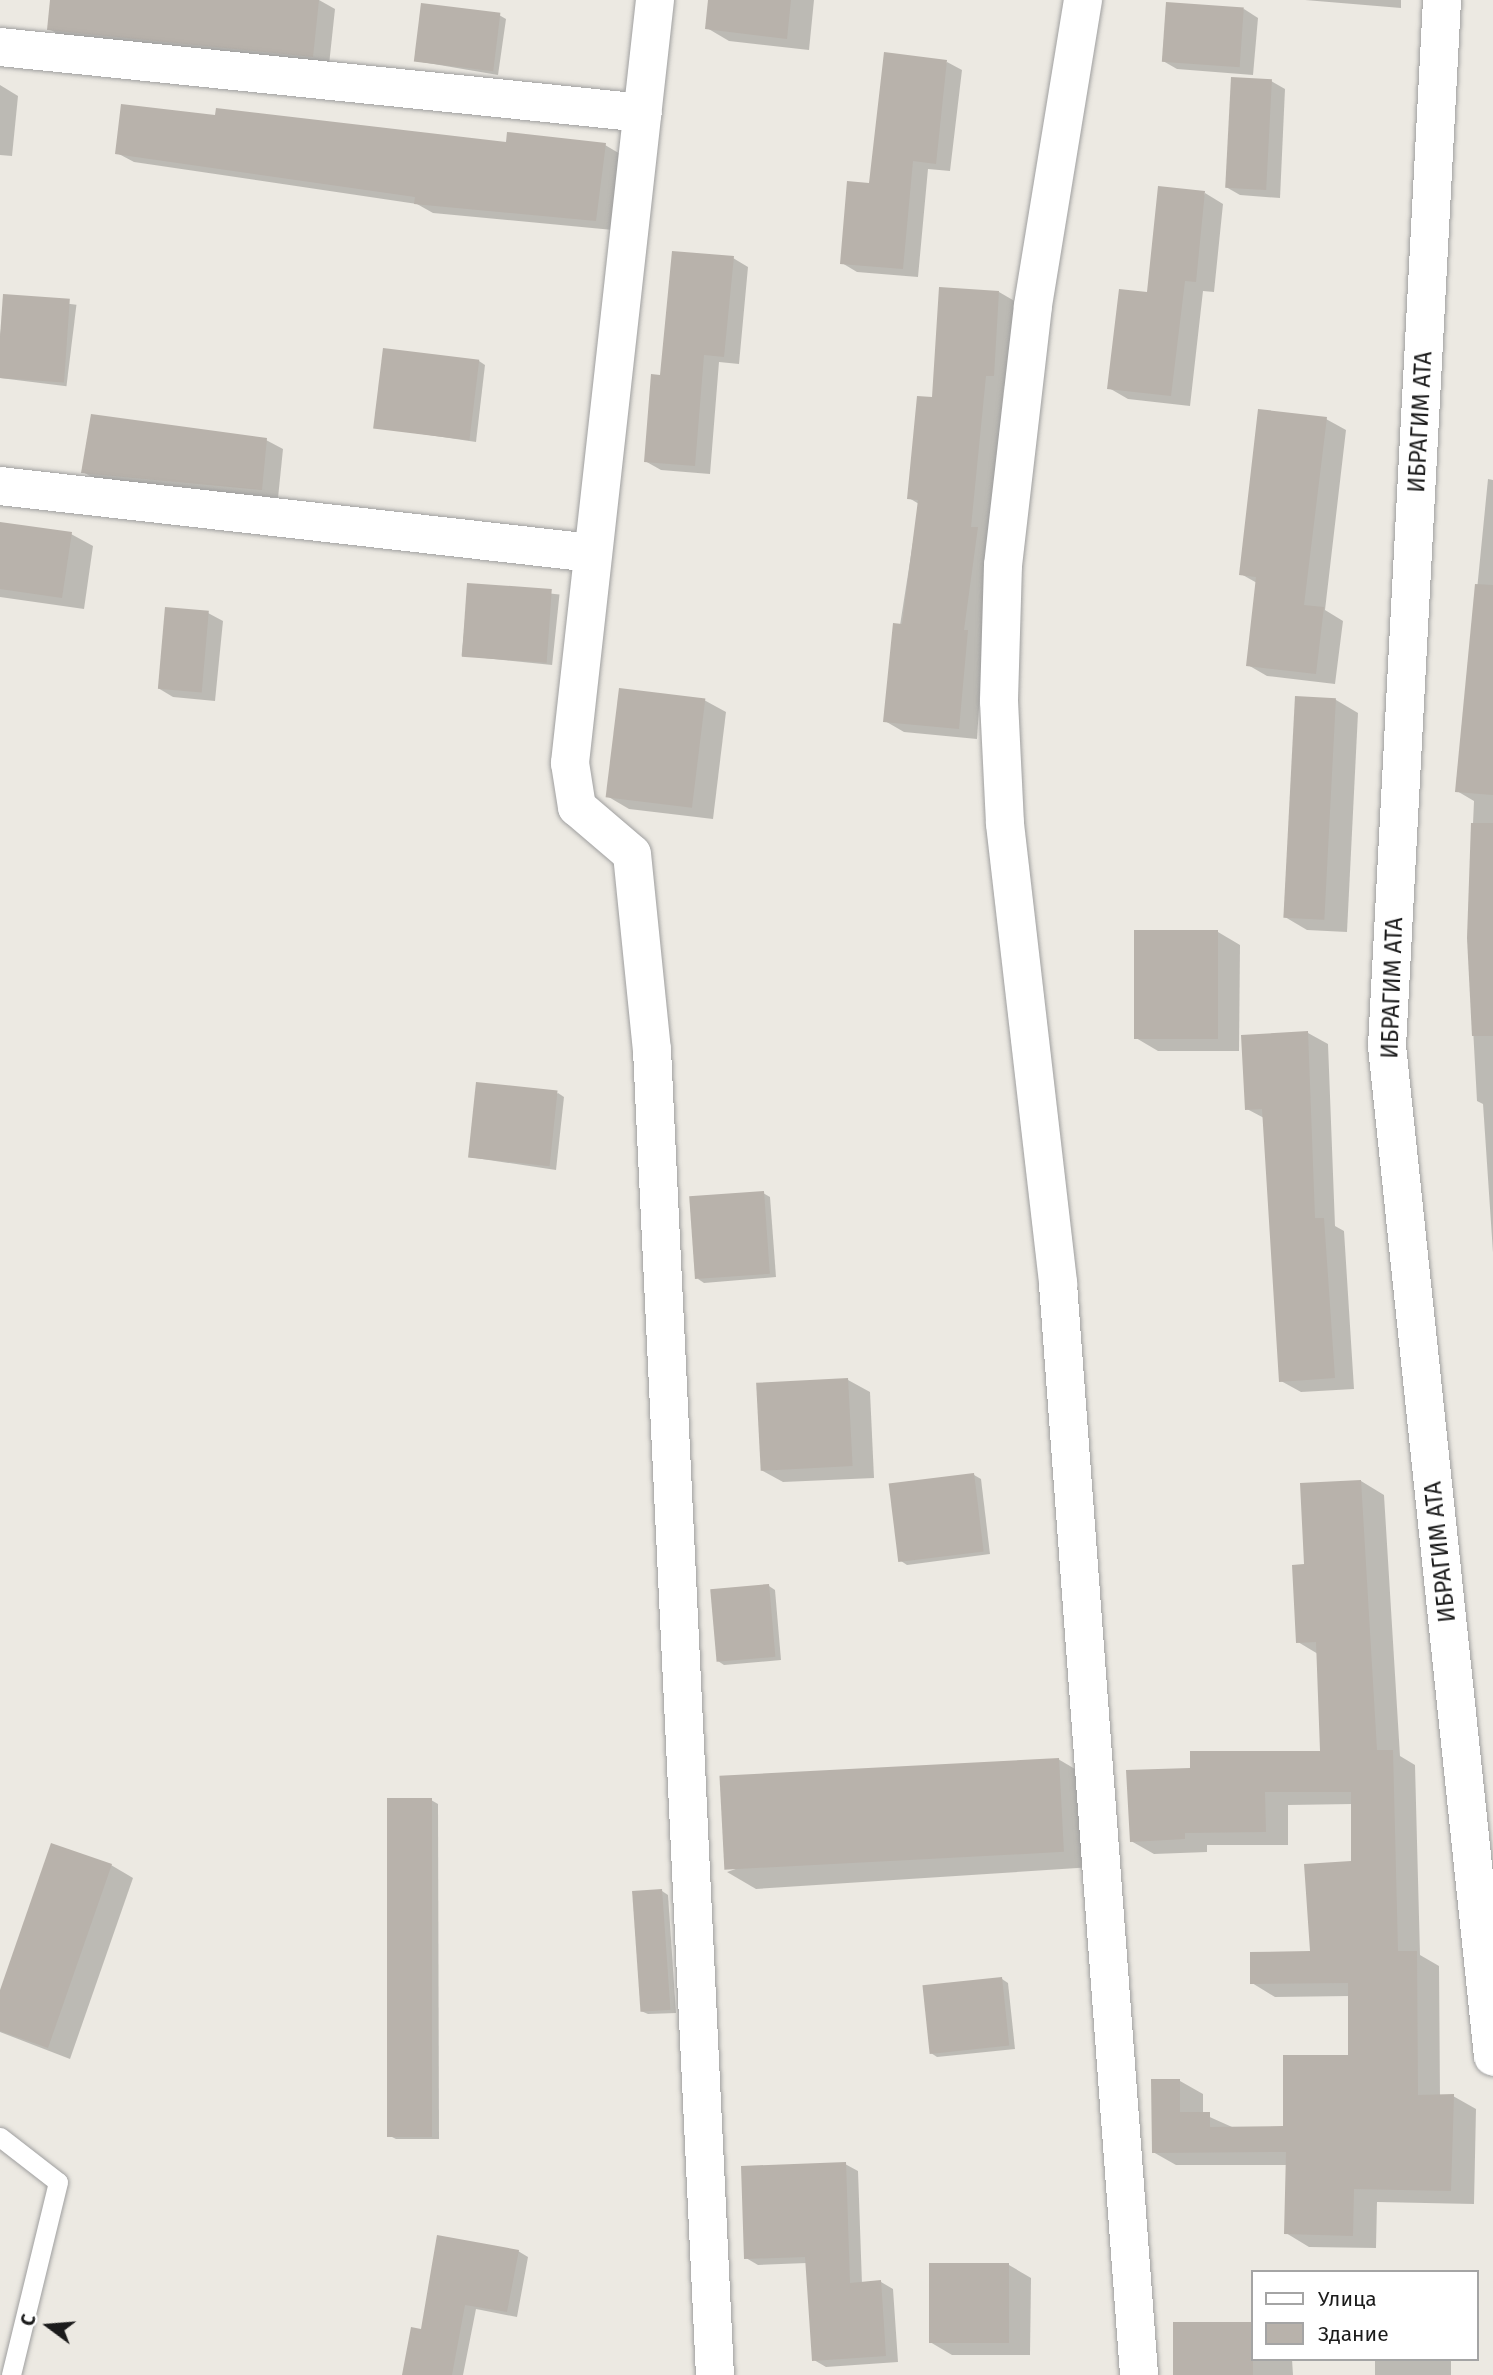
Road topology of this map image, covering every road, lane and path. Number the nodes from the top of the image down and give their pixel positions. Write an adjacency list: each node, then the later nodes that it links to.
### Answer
1 (655, 0): 5 (street)
2 (1083, 0): 12 (street)
3 (1442, 0): 8 (street, ИБРАГИМ АТА)
4 (0, 47): 5 (street)
5 (643, 113): 7 (street)
6 (0, 486): 7 (street)
7 (592, 553): 11 (street)
8 (1493, 2056)
9 (0, 2137): 10 (lane)
10 (10, 2375)
11 (715, 2375)
12 (1139, 2375)

